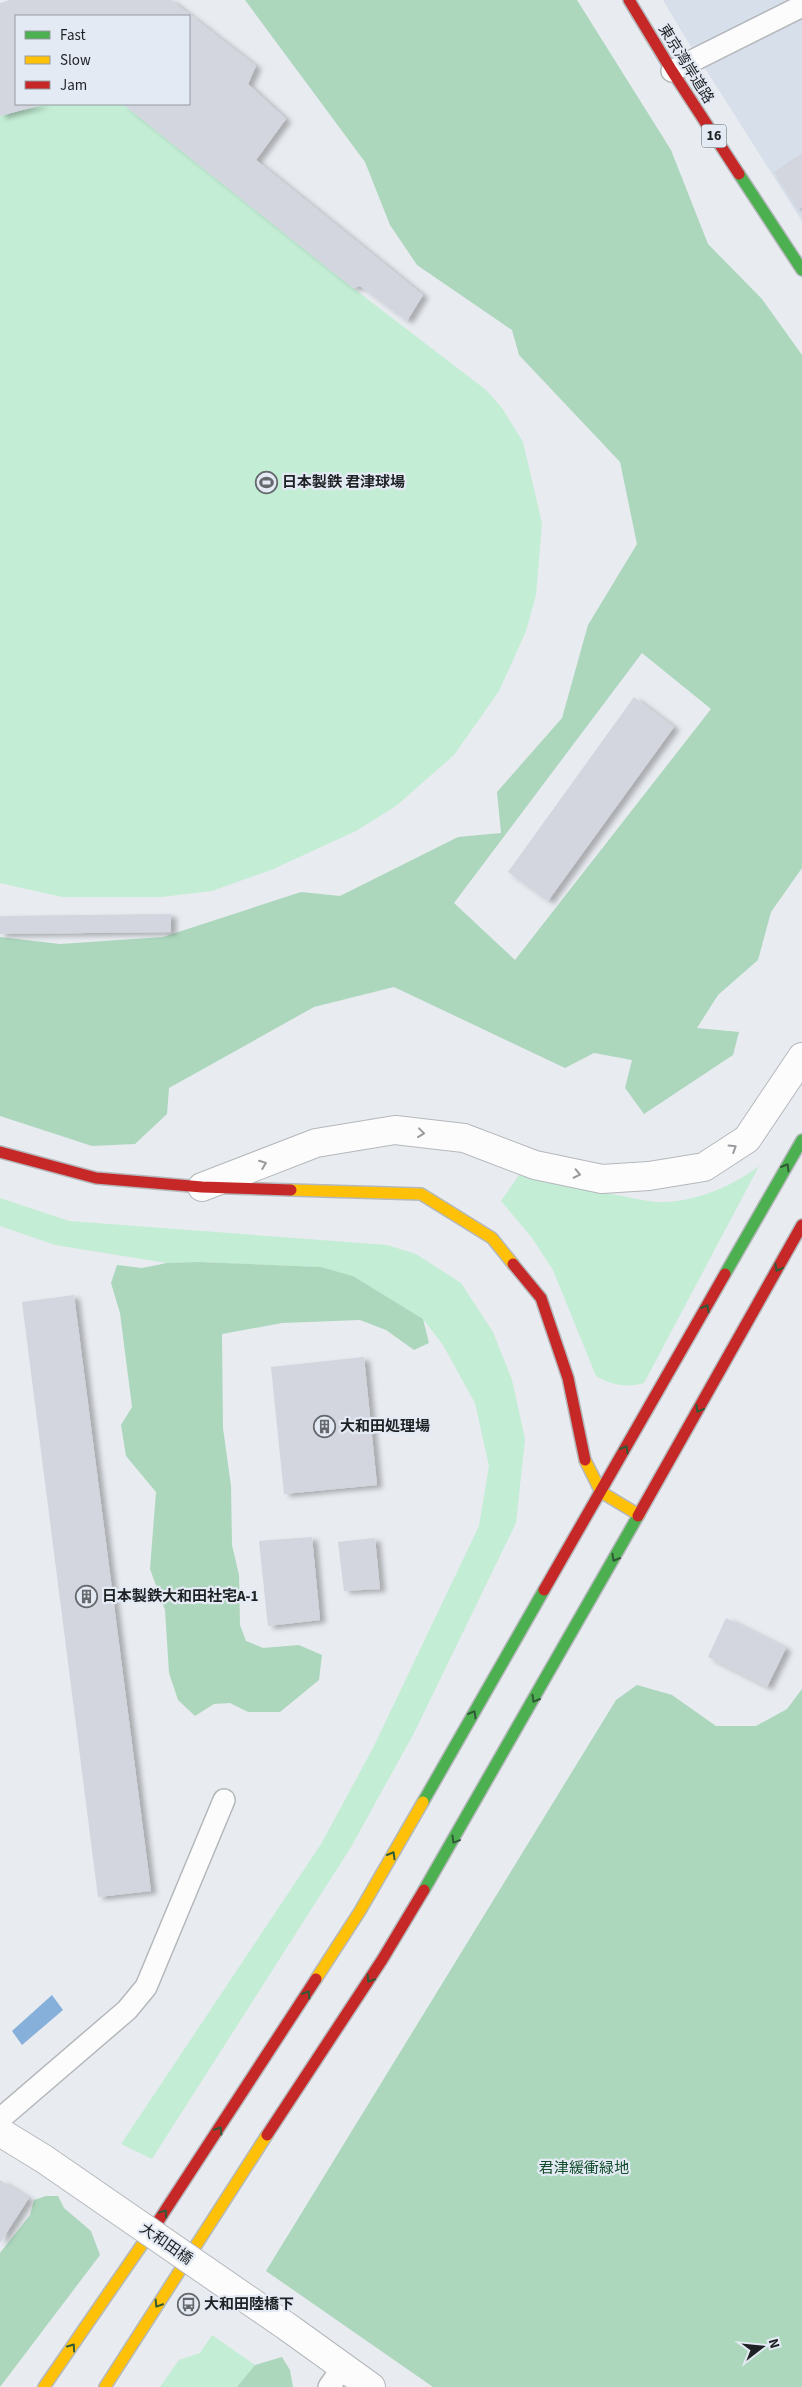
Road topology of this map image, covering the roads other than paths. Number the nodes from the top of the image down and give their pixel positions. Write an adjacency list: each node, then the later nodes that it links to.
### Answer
1 (628, 0): 3 (main road, 東京湾岸道路 / 16)
2 (802, 6): 3 (lane)
3 (672, 71): 4 (main road, 東京湾岸道路 / 16)
4 (802, 270)
5 (802, 1057): 8 (street, one-way to 5)
6 (802, 1140): 10 (main road, one-way to 6)
7 (0, 1152): 8 (main road)
8 (202, 1188): 10 (main road)
9 (802, 1225): 11 (main road, one-way to 11)
10 (601, 1492): 11 (main road); 16 (main road, one-way to 10)
11 (639, 1516): 17 (main road, one-way to 17)
12 (224, 1800): 13 (lane)
13 (0, 2119)
14 (0, 2132): 15 (street, 大和田橋, bridge)
15 (336, 2377): 18 (street, 大和田橋)
16 (44, 2387)
17 (104, 2387)
18 (371, 2387)

